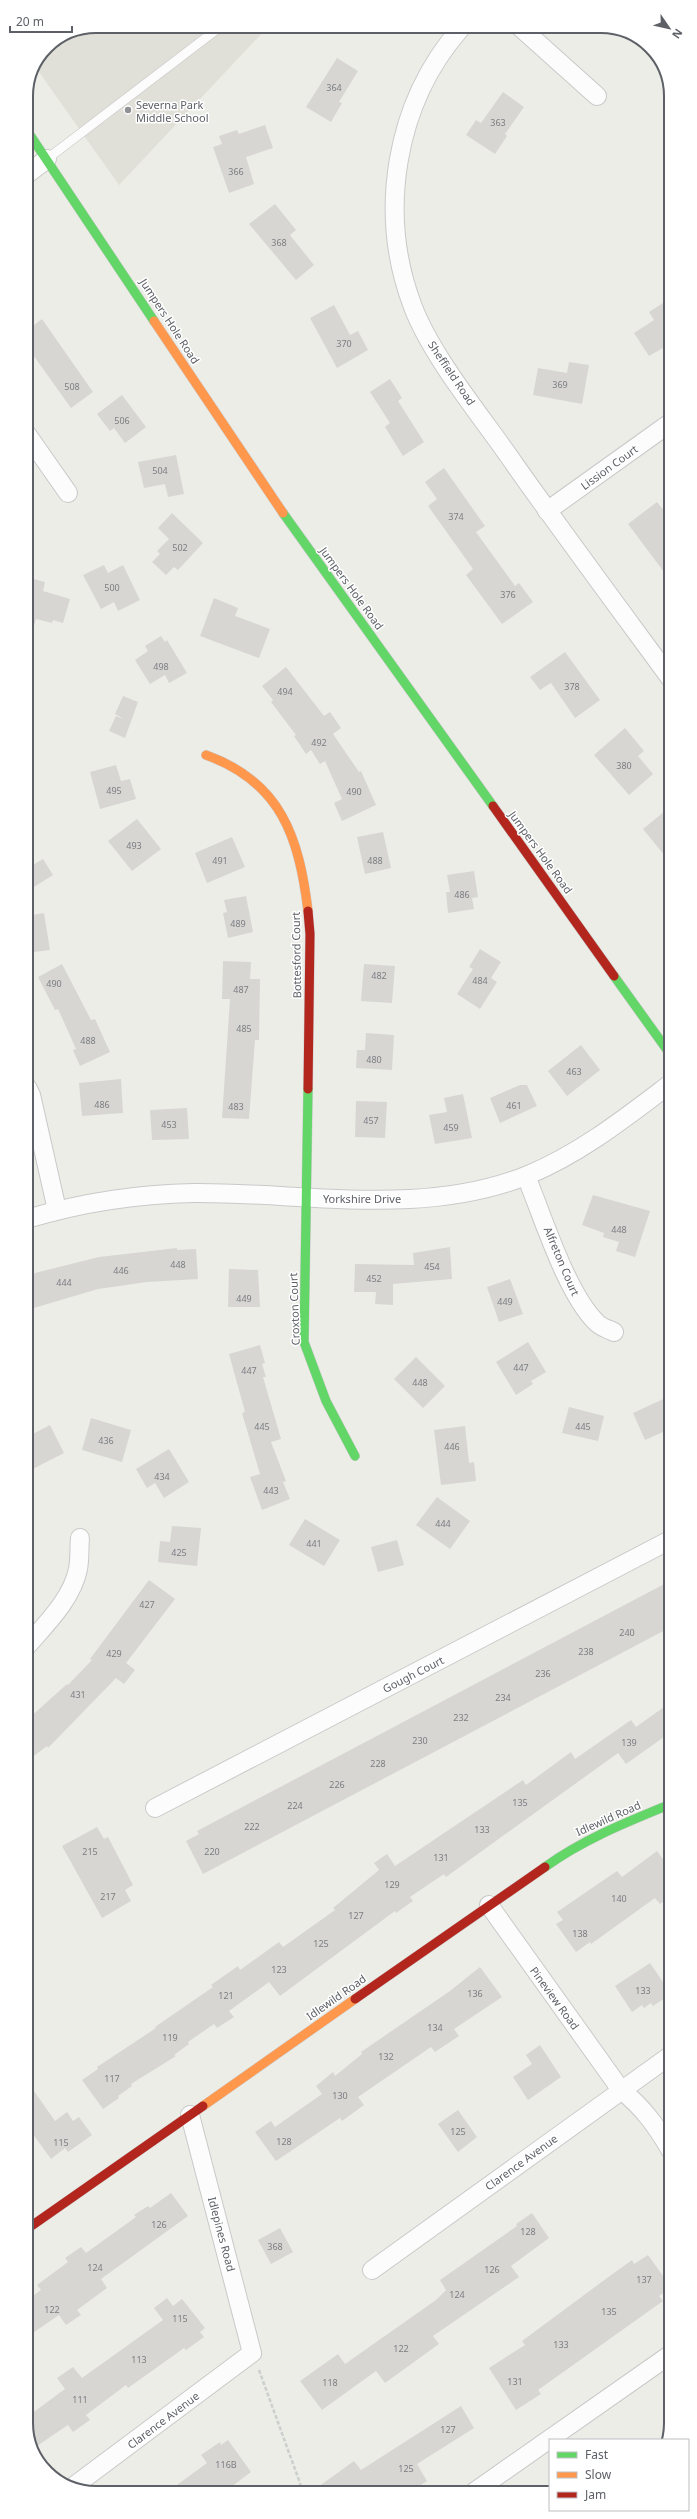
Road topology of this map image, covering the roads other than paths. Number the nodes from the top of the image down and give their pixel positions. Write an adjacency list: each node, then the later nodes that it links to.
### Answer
1 (212, 33): 6 (lane)
2 (456, 33): 11 (street, Sheffield Road)
3 (527, 33): 4 (street)
4 (597, 96)
5 (33, 139): 6 (street, Jumpers Hole Road)
6 (47, 159): 7 (street); 14 (street, Jumpers Hole Road)
7 (33, 170)
8 (664, 426): 11 (street, Lission Court)
9 (33, 443): 10 (street)
10 (68, 493)
11 (547, 511): 12 (street, Sheffield Road)
12 (664, 670)
13 (206, 755): 18 (street, Bottesford Court)
14 (664, 1046)
15 (664, 1089): 17 (street, Yorkshire Drive)
16 (33, 1104): 19 (street)
17 (526, 1176): 18 (street, Yorkshire Drive); 21 (street, Alfreton Court)
18 (305, 1198): 19 (street, Yorkshire Drive); 22 (street, Croxton Court)
19 (57, 1210): 20 (street, Yorkshire Drive)
20 (33, 1217)
21 (614, 1332)
22 (355, 1456)
23 (80, 1538): 25 (street)
24 (664, 1543): 27 (street, Gough Court)
25 (33, 1639)
26 (664, 1807): 28 (street, Idlewild Road)
27 (156, 1808)
28 (489, 1906): 30 (street, Pineview Road); 31 (street, Idlewild Road)
29 (664, 2060): 30 (street, Clarence Avenue)
30 (621, 2090): 32 (street, Pineview Road); 34 (street, Clarence Avenue)
31 (190, 2115): 33 (street, Idlewild Road); 35 (street, Idlepines Road)
32 (664, 2140)
33 (33, 2223)
34 (372, 2270)
35 (252, 2353): 39 (street, Clarence Avenue)
36 (664, 2359): 38 (street)
37 (549, 2439): 40 (street)
38 (550, 2439)
39 (78, 2483)
40 (483, 2486)

